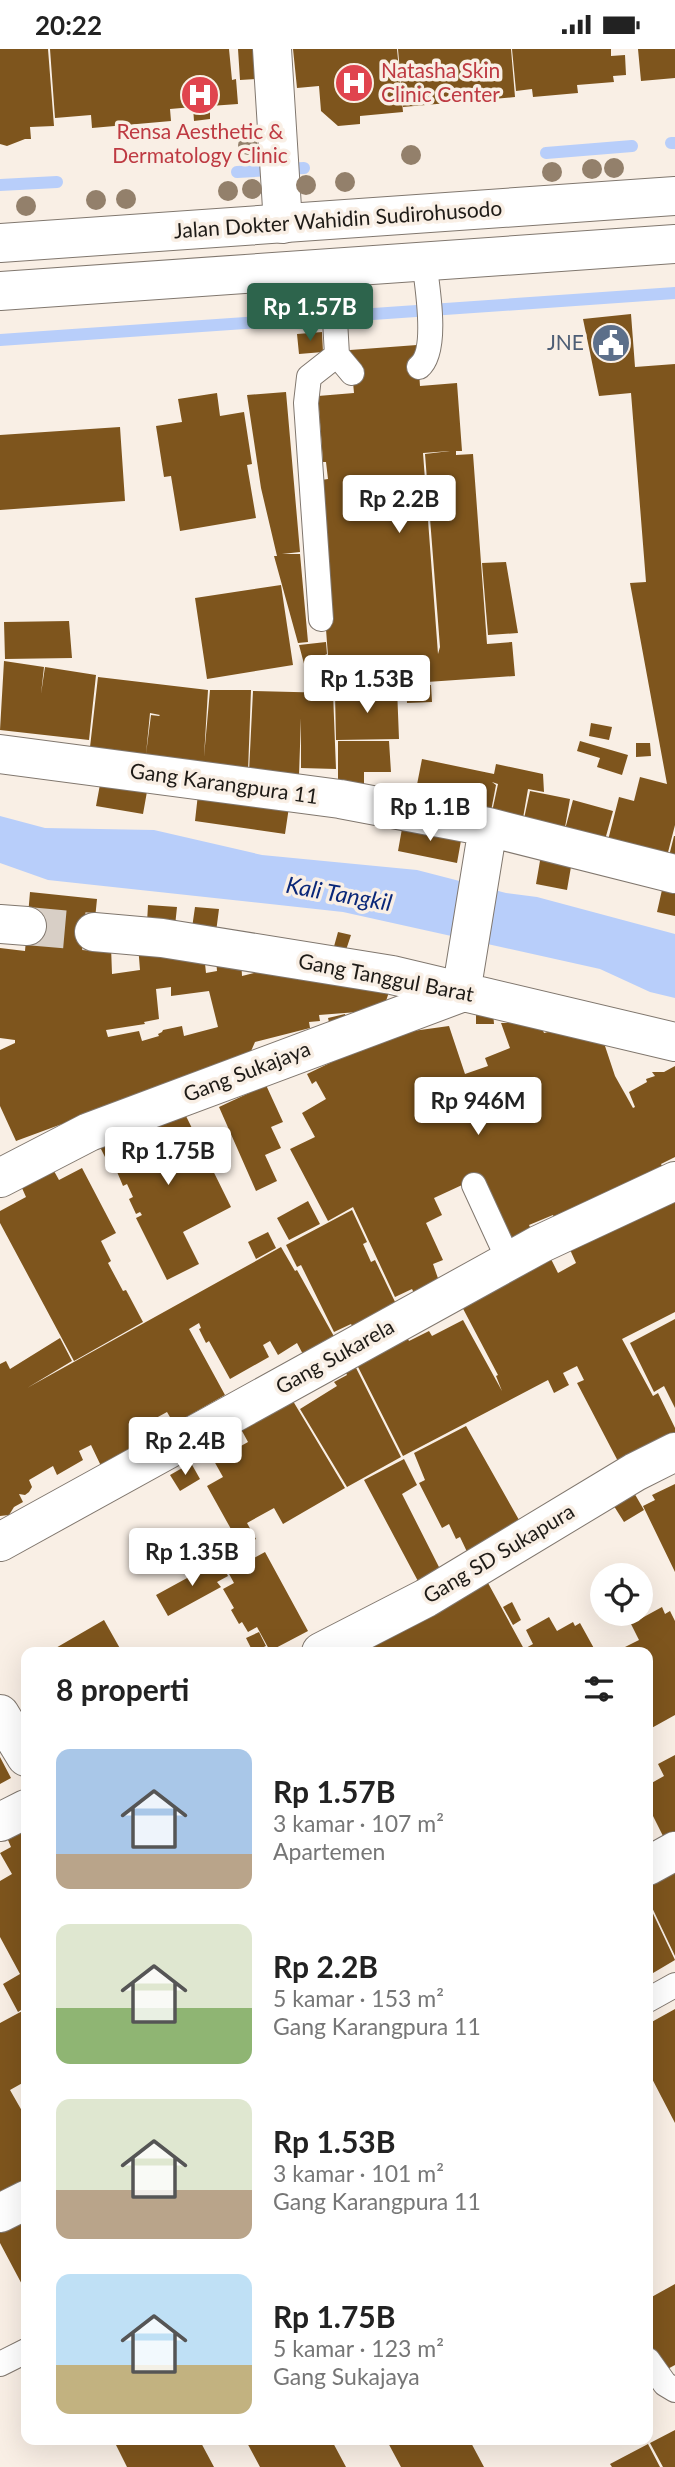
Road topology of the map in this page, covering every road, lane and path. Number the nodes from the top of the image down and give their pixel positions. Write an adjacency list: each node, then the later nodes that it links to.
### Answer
1 (272, 49): 3 (street)
2 (675, 196): 3 (street, Jalan Dokter Wahidin Sudirohusodo)
3 (282, 224): 4 (street, Jalan Dokter Wahidin Sudirohusodo)
4 (0, 243)
5 (675, 244): 6 (street)
6 (424, 261): 7 (street); 9 (lane)
7 (332, 268): 8 (street); 10 (lane)
8 (0, 291)
9 (419, 367)
10 (321, 619)
11 (0, 754): 12 (street, Gang Karangpura 11)
12 (486, 837): 13 (street, Gang Karangpura 11); 15 (street)
13 (675, 874)
14 (94, 932): 15 (street, Gang Tanggul Barat)
15 (463, 981): 16 (street, Gang Tanggul Barat); 17 (street, Gang Sukajaya)
16 (675, 1042)
17 (0, 1178)
18 (675, 1181): 20 (street, Gang Sukarela)
19 (474, 1185): 20 (lane)
20 (509, 1261): 22 (street, Gang Sukarela)
21 (675, 1452): 23 (street, Gang SD Sukapura)
22 (0, 1542)
23 (331, 1647)
24 (0, 1714): 25 (street)
25 (21, 1749)
26 (21, 1812): 27 (street)
27 (0, 1822)
28 (675, 1851): 29 (street)
29 (653, 1863)
30 (675, 1985): 31 (lane)
31 (653, 1997)
32 (21, 2202): 33 (street)
33 (0, 2213)
34 (21, 2354): 35 (lane)
35 (0, 2364)
36 (653, 2368): 37 (lane)
37 (675, 2390)

